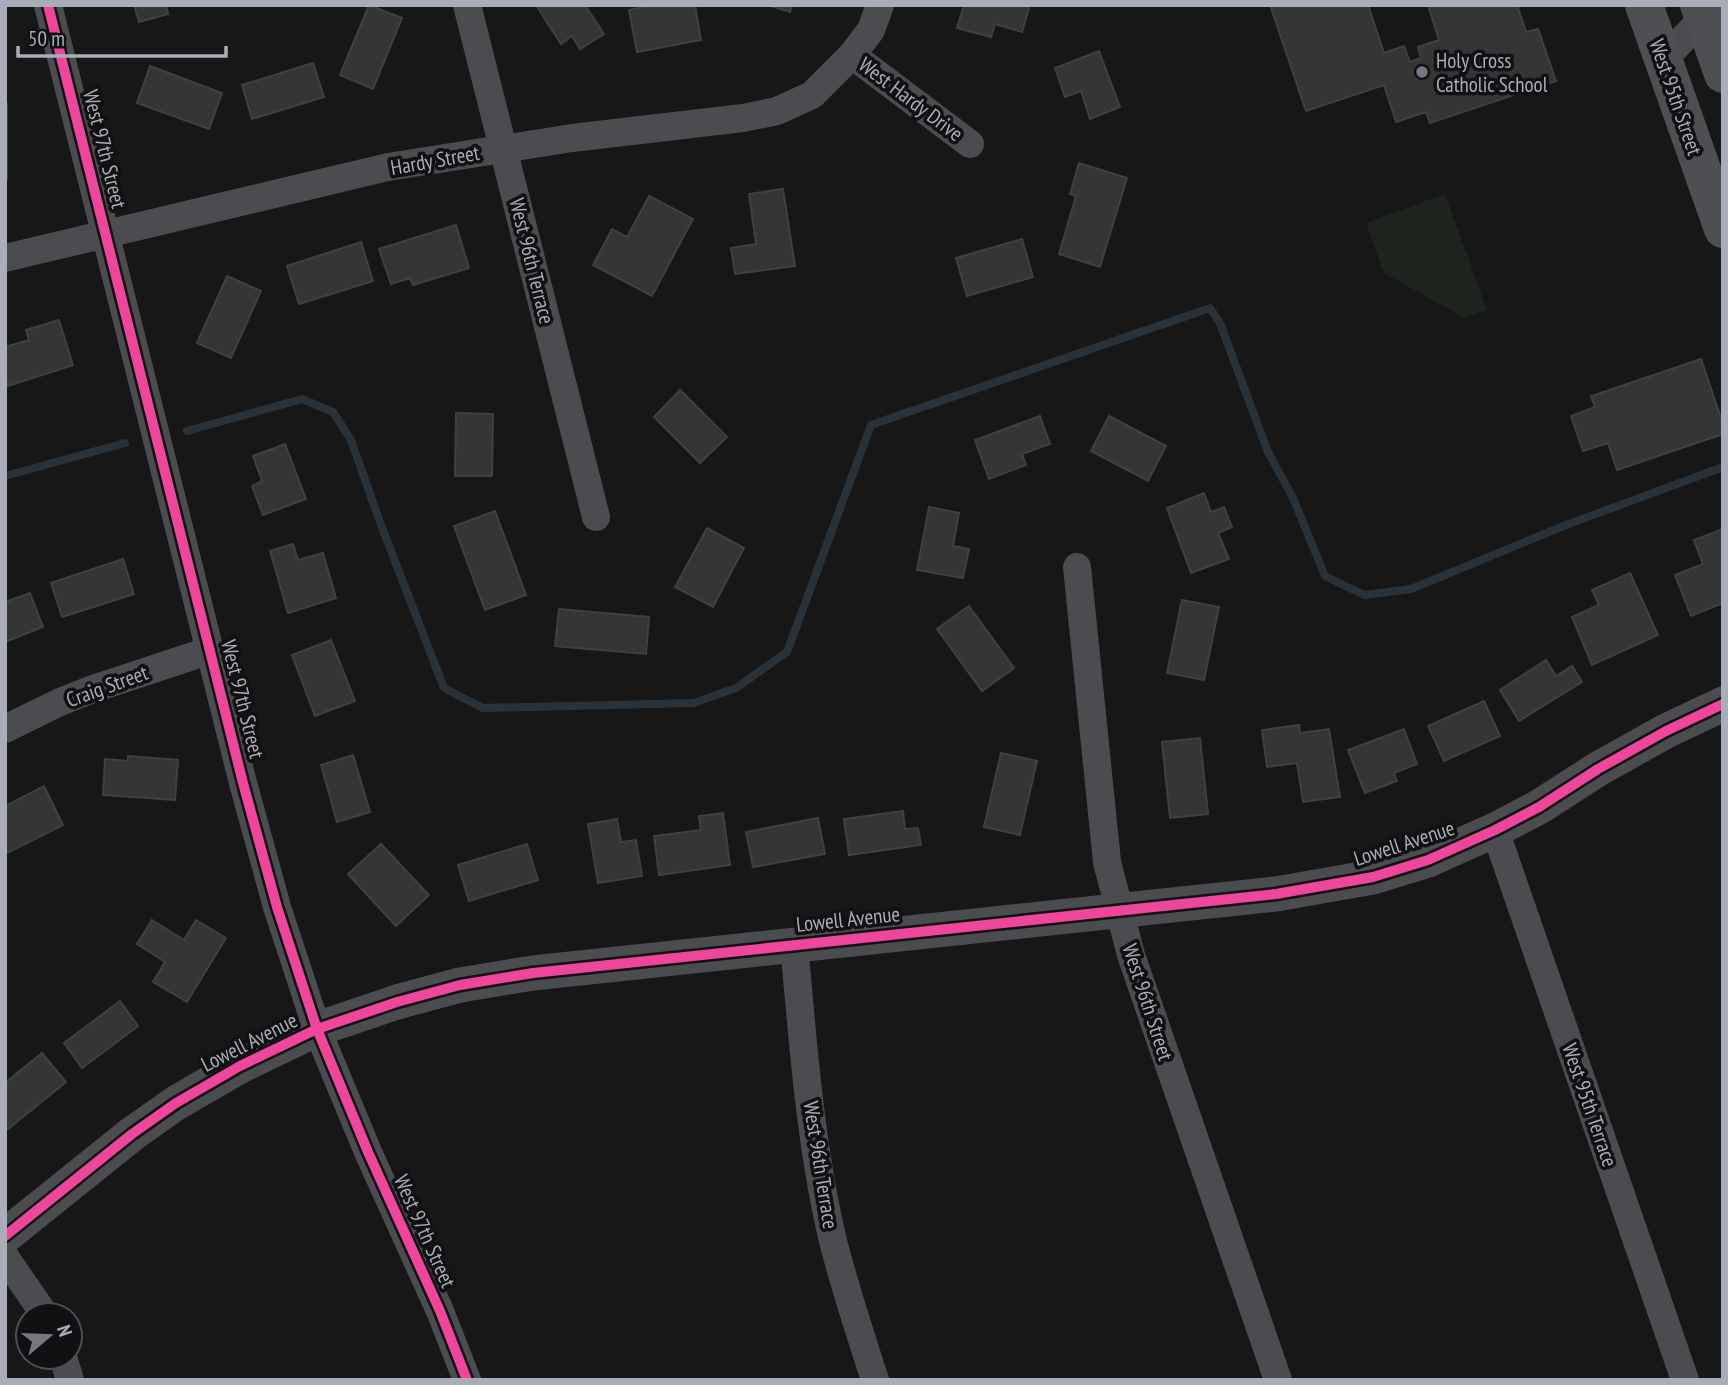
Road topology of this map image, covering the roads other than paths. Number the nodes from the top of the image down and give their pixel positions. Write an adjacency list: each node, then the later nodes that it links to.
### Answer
1 (48, 5): 12 (street, West 97th Street)
2 (467, 5): 10 (street, West 96th Terrace)
3 (880, 5): 6 (street)
4 (1644, 5): 7 (main road, West 95th Street)
5 (1709, 11): 7 (street); 8 (main road)
6 (852, 55): 9 (street, West Hardy Drive); 10 (street, Hardy Street)
7 (1663, 60): 11 (main road, West 95th Street)
8 (1723, 74)
9 (970, 144)
10 (503, 148): 12 (street, Hardy Street); 14 (street, West 96th Terrace)
11 (1723, 229)
12 (106, 234): 13 (street, Hardy Street); 16 (street, West 97th Street)
13 (5, 258)
14 (596, 517)
15 (1077, 567): 20 (street, West 96th Street)
16 (211, 650): 18 (street, Craig Street); 22 (street, West 97th Street)
17 (1723, 704): 19 (street, Lowell Avenue)
18 (5, 729)
19 (1495, 830): 20 (street, Lowell Avenue); 29 (street, West 95th Terrace)
20 (1120, 911): 21 (street, Lowell Avenue); 28 (street, West 96th Street)
21 (794, 944): 22 (street, Lowell Avenue); 27 (street, West 96th Terrace)
22 (317, 1028): 23 (street, Lowell Avenue); 26 (street, West 97th Street)
23 (5, 1236)
24 (5, 1257): 25 (street)
25 (35, 1301)
26 (467, 1380)
27 (875, 1380)
28 (1278, 1380)
29 (1685, 1380)

